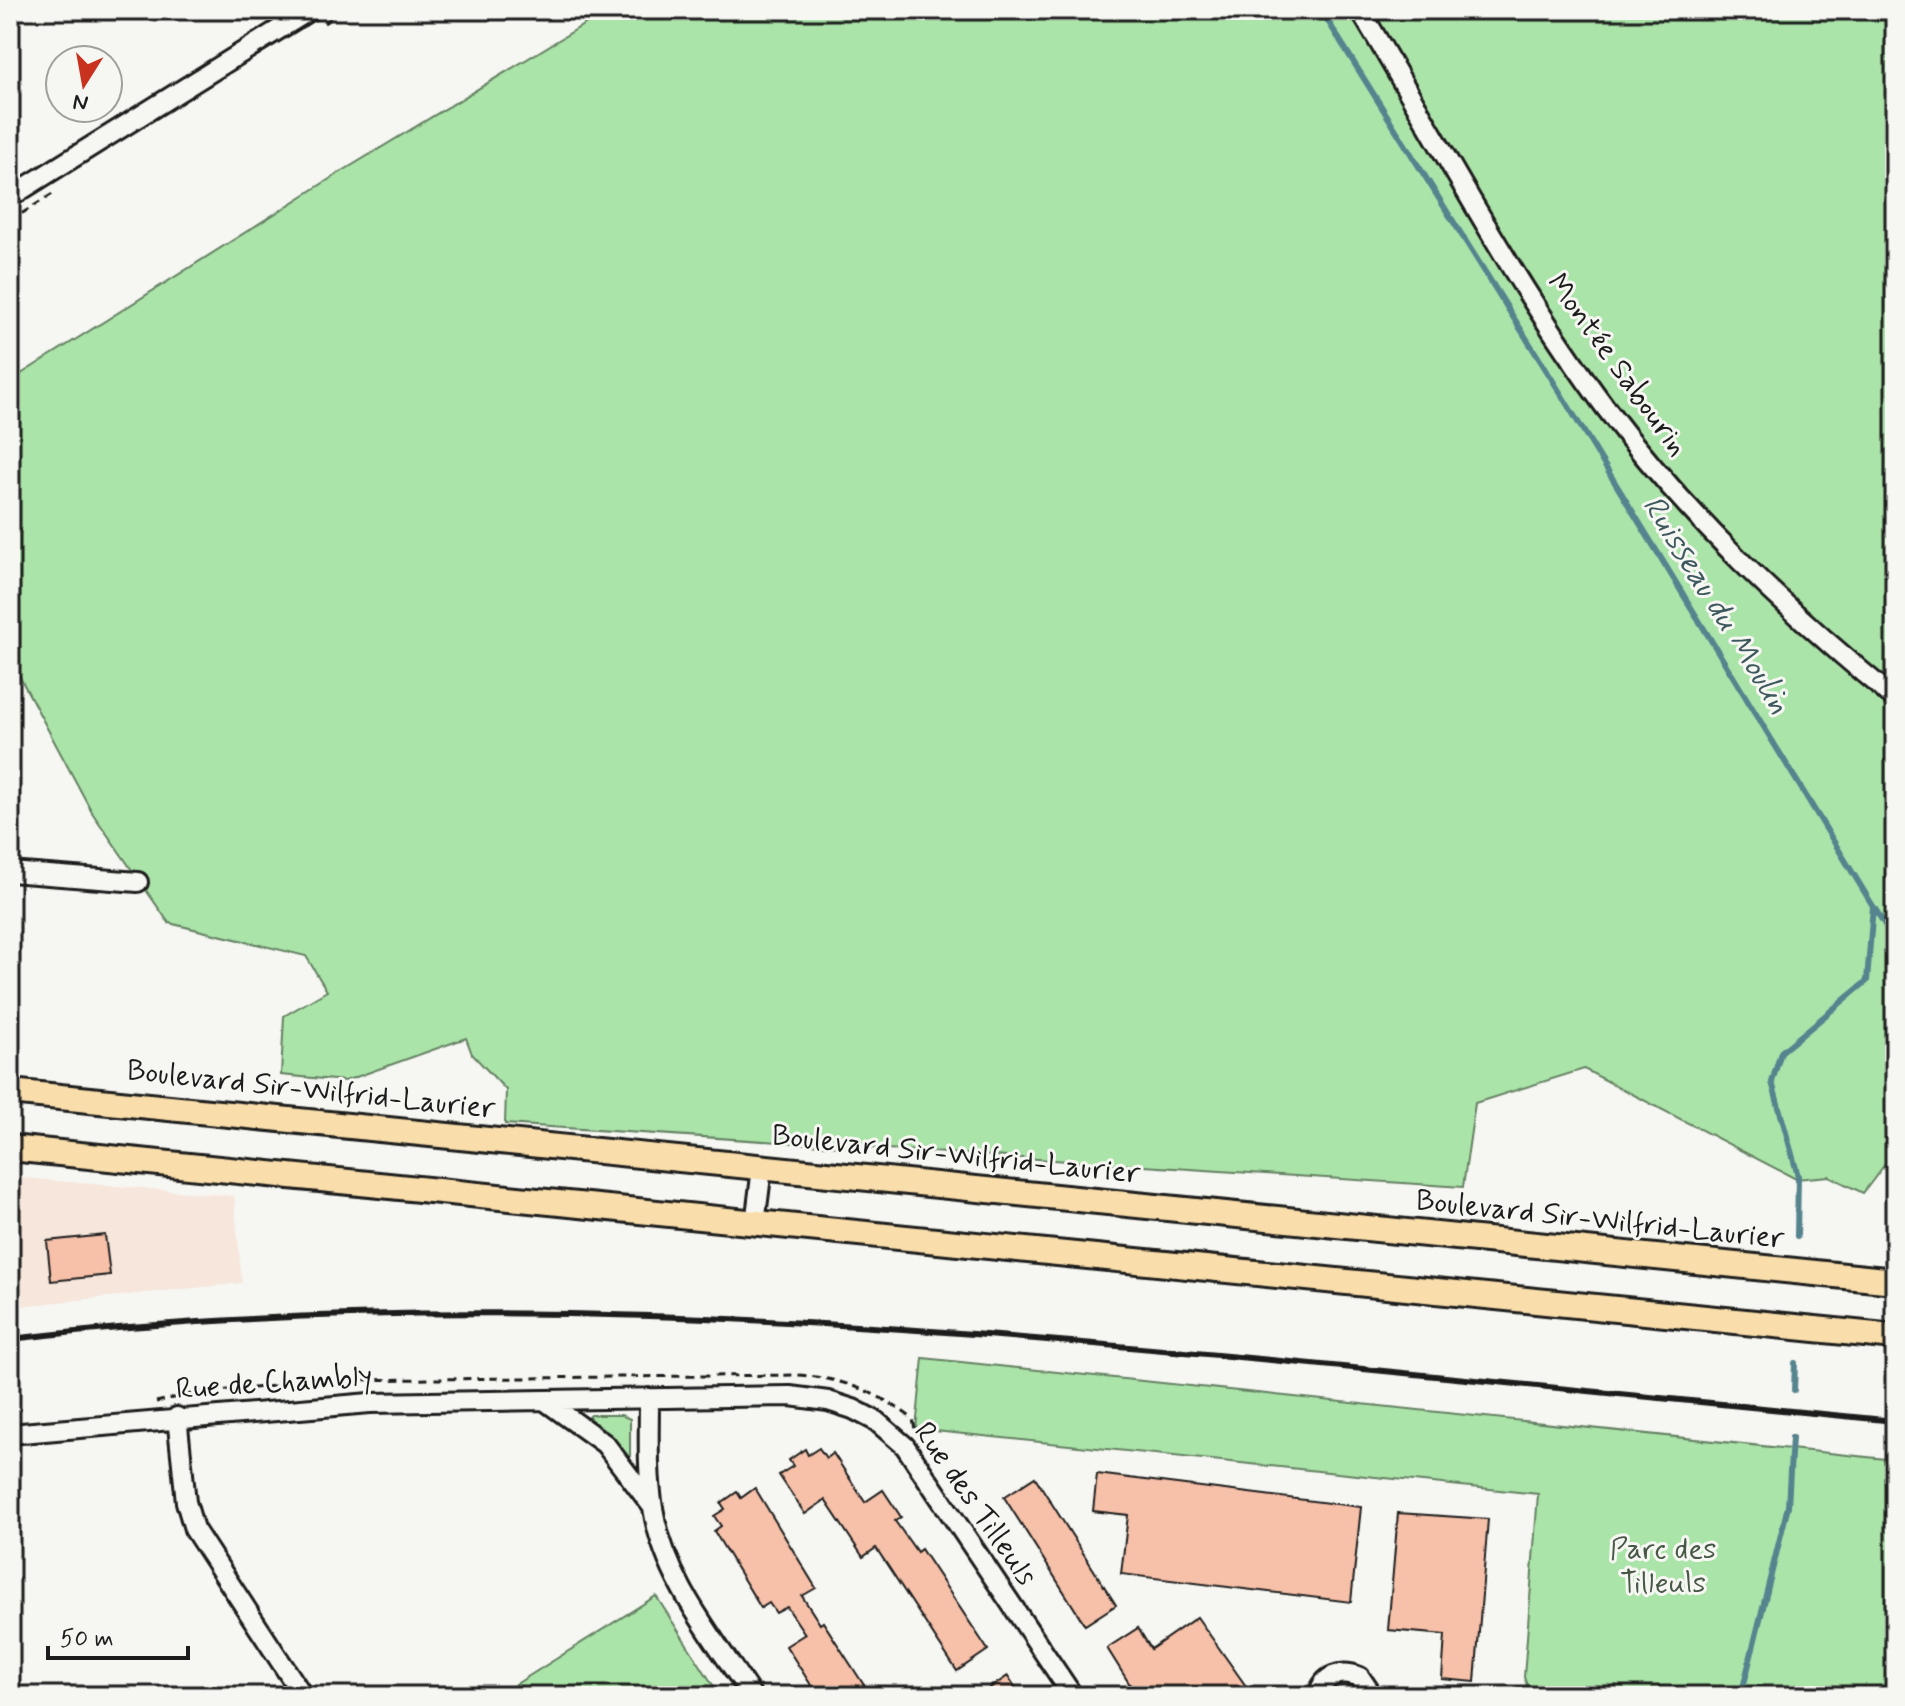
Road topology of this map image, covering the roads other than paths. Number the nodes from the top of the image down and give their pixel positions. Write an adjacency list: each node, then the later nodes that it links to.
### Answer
1 (310, 10): 3 (street)
2 (1360, 10): 4 (street, Montée Sabourin)
3 (10, 197)
4 (1895, 699)
5 (10, 872): 6 (street)
6 (138, 882)
7 (10, 1092): 9 (main road, Boulevard Sir-Wilfrid-Laurier)
8 (10, 1148): 10 (main road)
9 (762, 1168): 10 (street); 11 (main road, Boulevard Sir-Wilfrid-Laurier)
10 (755, 1224): 12 (main road)
11 (1895, 1281)
12 (1895, 1337)
13 (649, 1398): 14 (street, Rue de Chambly); 17 (street); 20 (street, Rue des Tilleuls)
14 (544, 1400): 15 (street, Rue de Chambly); 17 (street)
15 (177, 1417): 16 (street, Rue de Chambly); 18 (street)
16 (10, 1434)
17 (653, 1507): 19 (street)
18 (303, 1696)
19 (752, 1696)
20 (1073, 1696)
21 (1318, 1696): 22 (street)
22 (1373, 1696)

